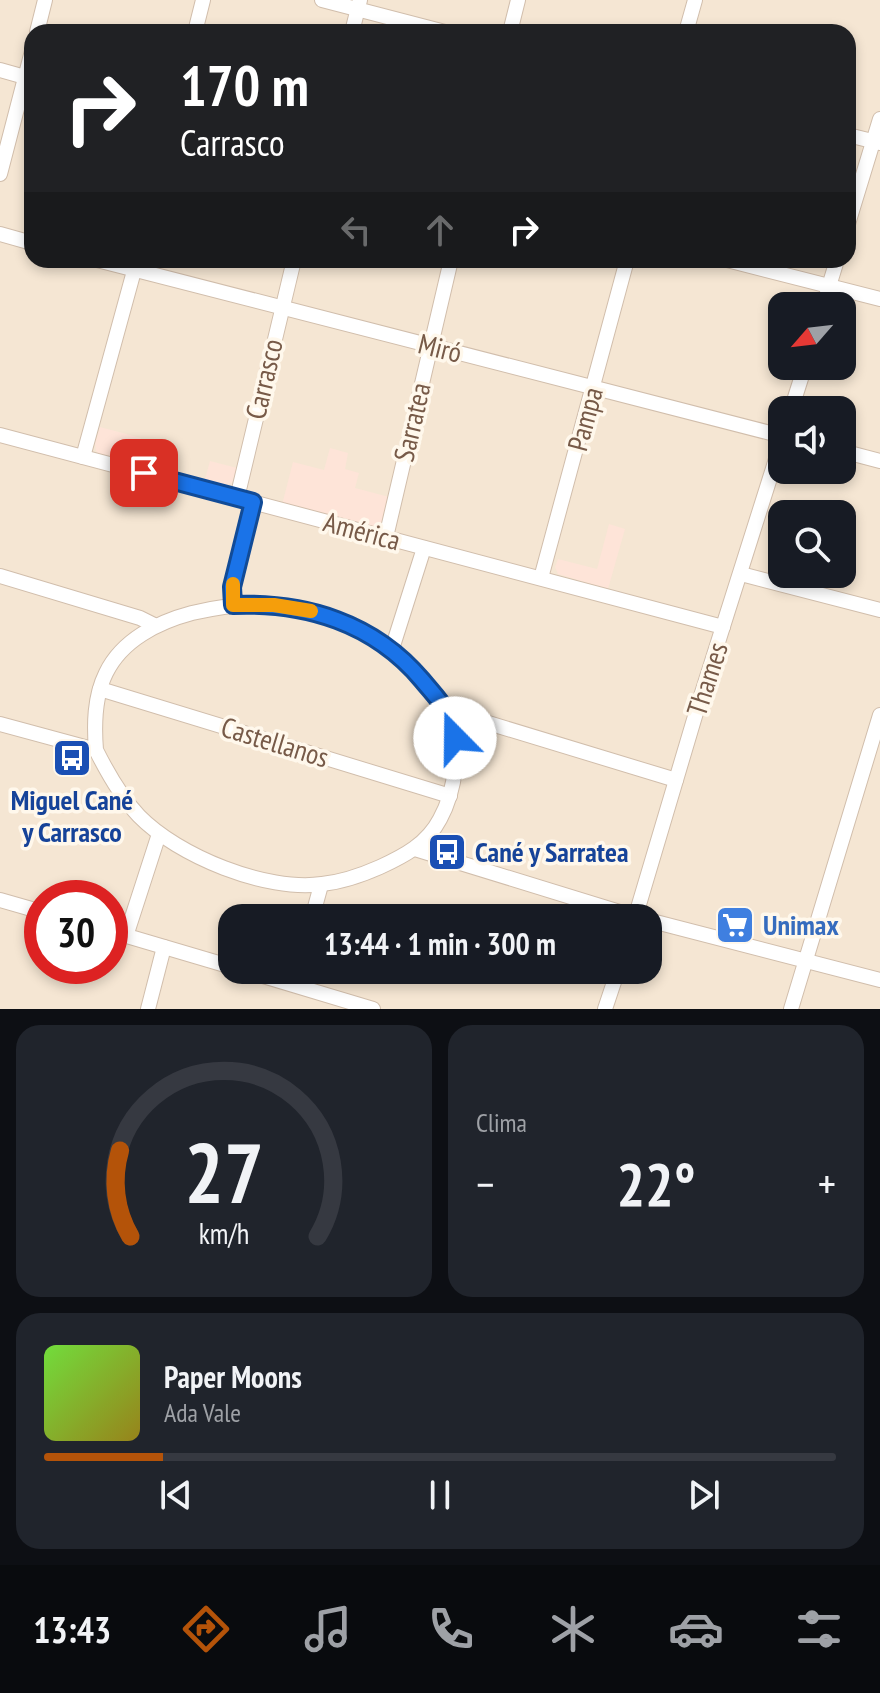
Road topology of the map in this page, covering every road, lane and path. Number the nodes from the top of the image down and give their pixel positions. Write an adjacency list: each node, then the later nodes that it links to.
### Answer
1 (45, 0): 7 (street)
2 (203, 0): 8 (street)
3 (322, 0): 6 (street)
4 (518, 0): 10 (street)
5 (695, 0): 11 (street)
6 (359, 5): 9 (street)
7 (39, 24)
8 (197, 24)
9 (420, 24)
10 (512, 24)
11 (688, 24)
12 (0, 70): 13 (street)
13 (24, 77)
14 (24, 95): 18 (street)
15 (880, 119): 17 (street)
16 (856, 137): 17 (street)
17 (876, 142): 19 (street)
18 (0, 174)
19 (856, 201)
20 (0, 234): 21 (street)
21 (24, 241)
22 (134, 268): 38 (street)
23 (145, 268): 32 (street, Miró)
24 (292, 268): 32 (street, Carrasco)
25 (449, 268): 33 (street, Sarratea)
26 (625, 268): 34 (street, Pampa)
27 (758, 268): 29 (street)
28 (835, 268): 29 (street)
29 (829, 286): 30 (street); 31 (street)
30 (827, 292)
31 (880, 299)
32 (281, 307): 33 (street, Miró); 41 (street, Carrasco)
33 (430, 345): 34 (street, Miró); 43 (street, Sarratea)
34 (594, 387): 35 (street, Miró); 47 (street, Pampa)
35 (768, 434)
36 (0, 435): 38 (street, América)
37 (856, 455): 39 (street)
38 (83, 457): 41 (street, América)
39 (880, 461)
40 (768, 484): 45 (street, Thames)
41 (237, 498): 42 (street, América)
42 (253, 502): 43 (street, América); 48 (street)
43 (386, 537): 44 (street, América)
44 (424, 548): 47 (street, América); 52 (street)
45 (741, 574): 49 (street); 51 (street, Thames)
46 (0, 576): 50 (street)
47 (541, 578): 51 (street, América)
48 (233, 605): 50 (street); 52 (street)
49 (880, 610)
50 (154, 625): 53 (street)
51 (723, 627): 58 (street, Thames)
52 (392, 649): 54 (street)
53 (100, 689): 57 (street); 59 (street, Castellanos)
54 (450, 715): 58 (street); 59 (street)
55 (880, 715): 72 (street)
56 (0, 724): 57 (street)
57 (96, 750): 60 (street)
58 (676, 780): 66 (street, Thames)
59 (450, 796): 61 (street)
60 (159, 834): 62 (street); 69 (street)
61 (415, 849): 62 (street); 65 (street)
62 (321, 885): 64 (street)
63 (0, 900): 67 (street)
64 (316, 904)
65 (591, 904)
66 (640, 904)
67 (24, 907)
68 (662, 924): 72 (street)
69 (128, 930)
70 (128, 937): 71 (street)
71 (164, 947): 73 (street); 78 (street)
72 (806, 961): 74 (street); 81 (street)
73 (218, 963)
74 (880, 980)
75 (305, 984): 77 (street)
76 (613, 984): 80 (street)
77 (336, 1004): 79 (street)
78 (148, 1009)
79 (373, 1009)
80 (605, 1009)
81 (791, 1009)

